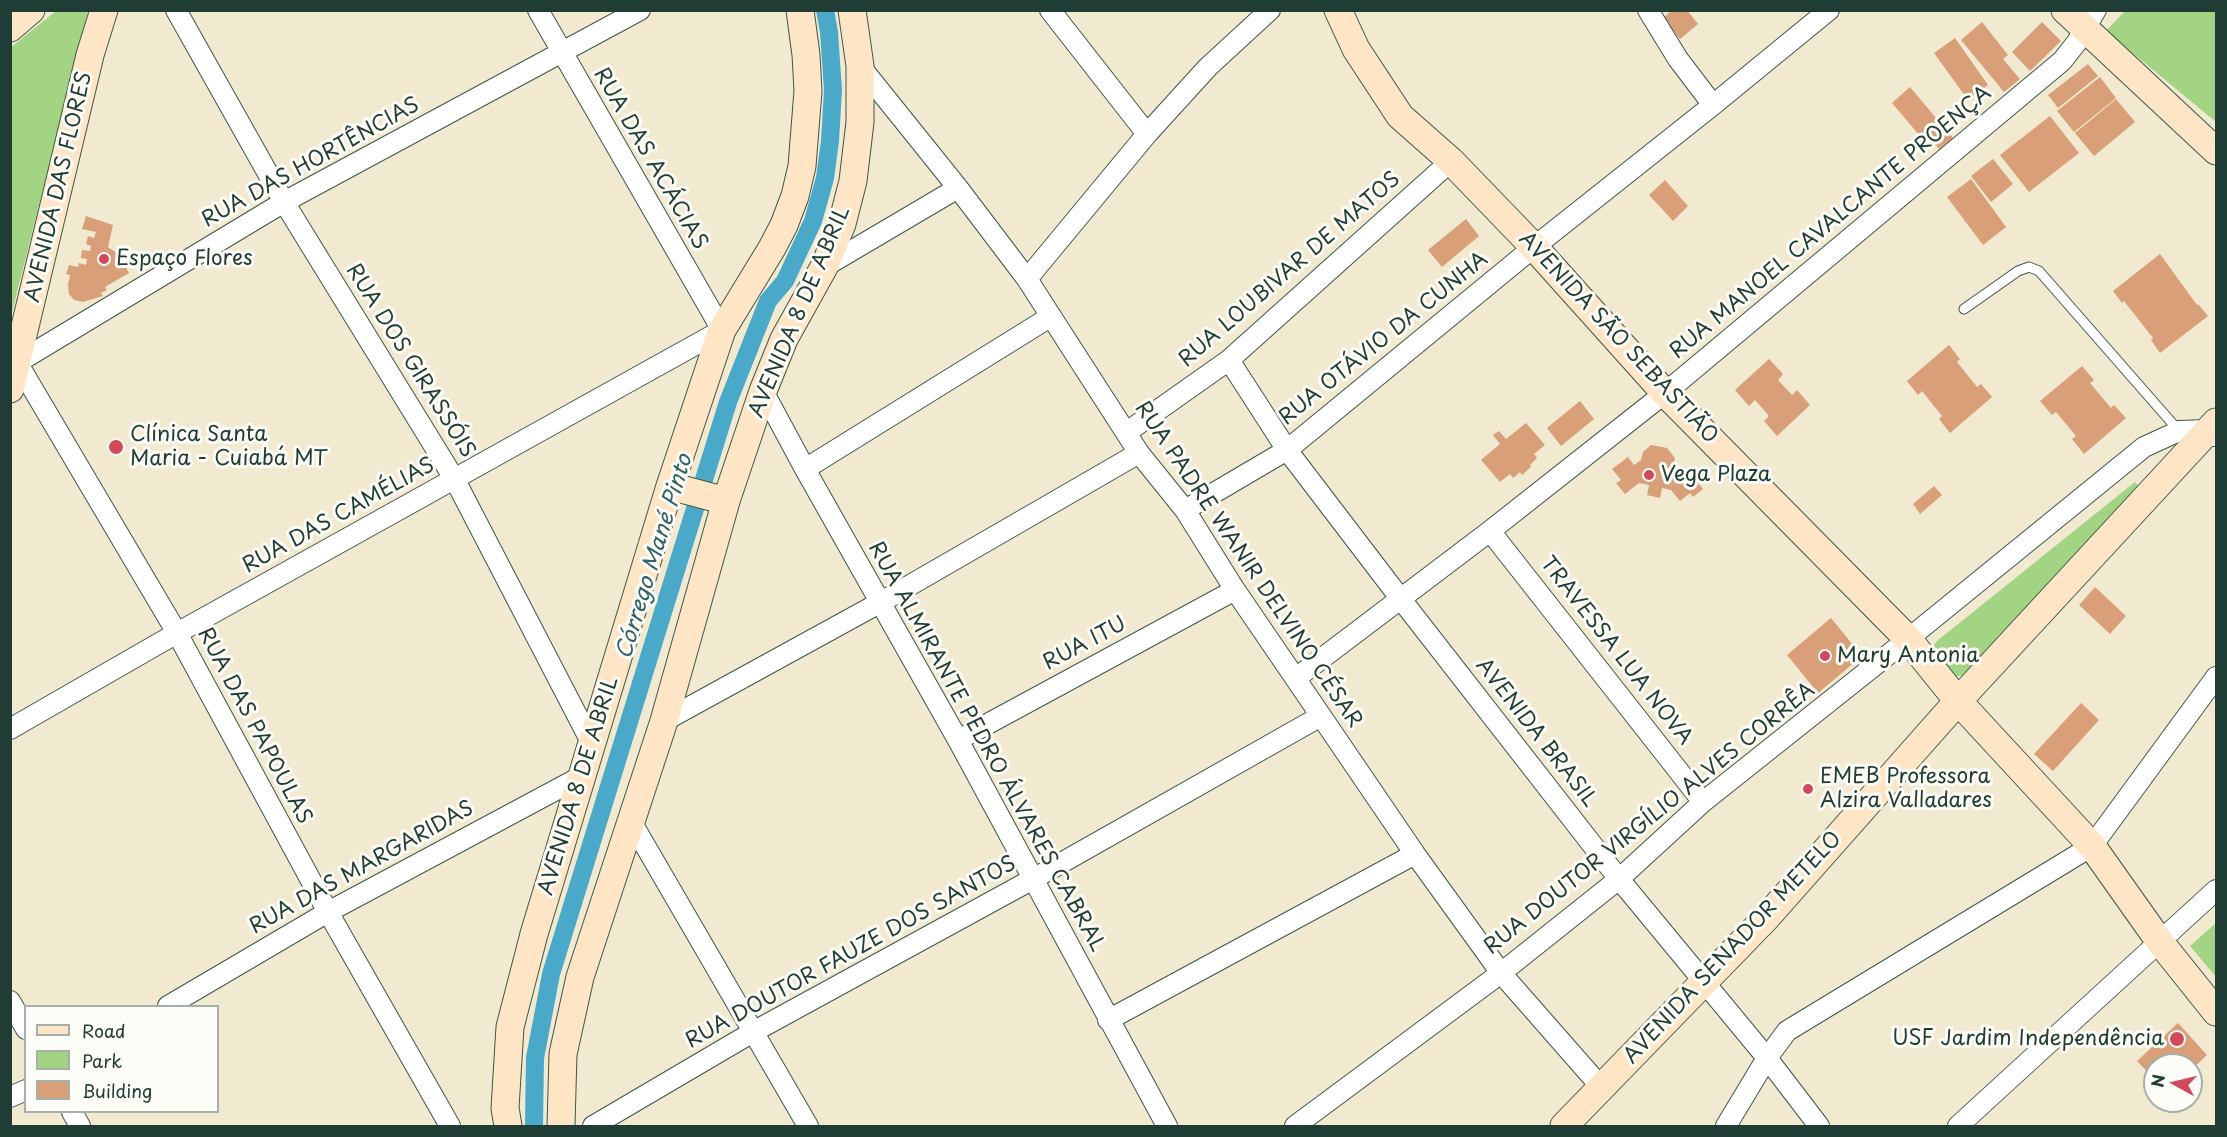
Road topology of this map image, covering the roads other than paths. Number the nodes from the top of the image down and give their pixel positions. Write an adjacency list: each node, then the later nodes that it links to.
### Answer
1 (31, 10): 16 (main road)
2 (94, 10): 18 (main road, AVENIDA DAS FLORES)
3 (104, 10): 18 (main road, AVENIDA DAS FLORES)
4 (176, 10): 25 (street, RUA DOS GIRASSÓIS)
5 (538, 10): 17 (street, RUA DAS ACÁCIAS)
6 (640, 10): 17 (street, RUA DAS HORTÊNCIAS)
7 (800, 10): 31 (main road, AVENIDA 8 DE ABRIL)
8 (852, 10): 19 (main road, AVENIDA 8 DE ABRIL)
9 (1050, 10): 21 (street)
10 (1270, 10): 21 (street)
11 (1338, 10): 23 (main road, AVENIDA SÃO SEBASTIÃO)
12 (1648, 10): 20 (street)
13 (1829, 10): 20 (street, RUA OTÁVIO DA CUNHA)
14 (2065, 10): 15 (main road)
15 (2091, 20): 22 (main road); 36 (street, RUA MANOEL CAVALCANTE PROENÇA)
16 (10, 28)
17 (561, 54): 25 (street, RUA DAS HORTÊNCIAS); 31 (street, RUA DAS ACÁCIAS)
18 (90, 55): 32 (main road, AVENIDA DAS FLORES)
19 (860, 66): 24 (street, RUA PADRE WANIR DELVINO CÉSAR); 27 (main road, AVENIDA 8 DE ABRIL)
20 (1713, 105): 26 (street, RUA OTÁVIO DA CUNHA)
21 (1147, 134): 28 (street)
22 (2217, 150)
23 (1451, 161): 26 (main road, AVENIDA SÃO SEBASTIÃO); 33 (street, RUA LOUBIVAR DE MATOS)
24 (958, 188): 27 (street); 28 (street, RUA PADRE WANIR DELVINO CÉSAR)
25 (284, 202): 32 (street, RUA DAS HORTÊNCIAS); 43 (street, RUA DOS GIRASSÓIS)
26 (1534, 247): 36 (main road, AVENIDA SÃO SEBASTIÃO); 40 (street, RUA OTÁVIO DA CUNHA)
27 (824, 267): 35 (main road, AVENIDA 8 DE ABRIL)
28 (1027, 279): 30 (street, RUA PADRE WANIR DELVINO CÉSAR)
29 (1964, 309): 39 (lane)
30 (1050, 317): 38 (street, RUA PADRE WANIR DELVINO CÉSAR); 42 (street)
31 (722, 330): 43 (street, RUA DAS CAMÉLIAS); 44 (main road, AVENIDA 8 DE ABRIL)
32 (13, 360): 34 (main road, AVENIDA DAS FLORES); 50 (street, RUA DAS PAPOULAS)
33 (1229, 360): 38 (street, RUA LOUBIVAR DE MATOS); 40 (street, AVENIDA BRASIL)
34 (10, 389)
35 (763, 391): 42 (street, RUA ALMIRANTE PEDRO ÁLVARES CABRAL); 44 (main road, AVENIDA 8 DE ABRIL)
36 (1665, 393): 46 (street, RUA MANOEL CAVALCANTE PROENÇA); 51 (main road, AVENIDA SÃO SEBASTIÃO)
37 (2214, 431): 39 (street, RUA DOUTOR VIRGÍLIO ALVES CORRÊA); 54 (main road, AVENIDA SENADOR METELO)
38 (1127, 432): 41 (street, RUA PADRE WANIR DELVINO CÉSAR)
39 (2179, 432): 51 (street, RUA DOUTOR VIRGÍLIO ALVES CORRÊA)
40 (1287, 450): 45 (street, RUA OTÁVIO DA CUNHA); 48 (street, AVENIDA BRASIL)
41 (1139, 453): 45 (street, RUA PADRE WANIR DELVINO CÉSAR); 49 (street)
42 (805, 469): 49 (street, RUA ALMIRANTE PEDRO ÁLVARES CABRAL)
43 (455, 480): 50 (street, RUA DAS CAMÉLIAS); 59 (street, RUA DOS GIRASSÓIS)
44 (697, 493): 56 (main road, AVENIDA 8 DE ABRIL); 59 (main road, AVENIDA 8 DE ABRIL)
45 (1185, 510): 47 (street, RUA PADRE WANIR DELVINO CÉSAR)
46 (1490, 531): 48 (street, RUA MANOEL CAVALCANTE PROENÇA); 61 (street, TRAVESSA LUA NOVA)
47 (1235, 590): 53 (street, RUA PADRE WANIR DELVINO CÉSAR); 58 (street, RUA ITU)
48 (1400, 598): 53 (street, RUA MANOEL CAVALCANTE PROENÇA); 66 (street, AVENIDA BRASIL)
49 (881, 602): 56 (street); 58 (street, RUA ALMIRANTE PEDRO ÁLVARES CABRAL)
50 (177, 633): 57 (street, RUA DAS CAMÉLIAS); 68 (street, RUA DAS PAPOULAS)
51 (1908, 639): 54 (main road, AVENIDA SÃO SEBASTIÃO); 61 (street, RUA DOUTOR VIRGÍLIO ALVES CORRÊA)
52 (2217, 677): 63 (street)
53 (1296, 678): 55 (street, RUA PADRE WANIR DELVINO CÉSAR)
54 (1958, 701): 63 (main road, AVENIDA SÃO SEBASTIÃO); 71 (main road, AVENIDA SENADOR METELO)
55 (1321, 716): 64 (street, RUA PADRE WANIR DELVINO CÉSAR); 65 (street, RUA DOUTOR FAUZE DOS SANTOS)
56 (664, 721): 62 (main road, AVENIDA 8 DE ABRIL)
57 (10, 729)
58 (958, 740): 65 (street, RUA ALMIRANTE PEDRO ÁLVARES CABRAL)
59 (592, 744): 60 (main road, AVENIDA 8 DE ABRIL)
60 (582, 776): 68 (street, RUA DAS MARGARIDAS); 85 (main road, AVENIDA 8 DE ABRIL)
61 (1703, 802): 66 (street, RUA DOUTOR VIRGÍLIO ALVES CORRÊA)
62 (632, 823): 77 (street); 86 (main road, AVENIDA 8 DE ABRIL)
63 (2092, 846): 69 (main road, AVENIDA SÃO SEBASTIÃO); 78 (street)
64 (1415, 854): 70 (street, RUA PADRE WANIR DELVINO CÉSAR); 75 (street)
65 (1033, 879): 75 (street, RUA ALMIRANTE PEDRO ÁLVARES CABRAL); 77 (street, RUA DOUTOR FAUZE DOS SANTOS)
66 (1619, 879): 70 (street, RUA DOUTOR VIRGÍLIO ALVES CORRÊA); 71 (street, AVENIDA BRASIL)
67 (2217, 890): 69 (street)
68 (328, 912): 73 (street, RUA DAS MARGARIDAS); 84 (street, RUA DAS PAPOULAS)
69 (2160, 942): 74 (main road, AVENIDA SÃO SEBASTIÃO); 94 (street)
70 (1501, 973): 79 (street, RUA PADRE WANIR DELVINO CÉSAR); 90 (street, RUA DOUTOR VIRGÍLIO ALVES CORRÊA)
71 (1704, 982): 78 (street, AVENIDA BRASIL); 79 (main road, AVENIDA SENADOR METELO)
72 (10, 1001): 76 (street)
73 (170, 1005)
74 (2217, 1012)
75 (1108, 1020): 89 (street, RUA ALMIRANTE PEDRO ÁLVARES CABRAL)
76 (24, 1026)
77 (753, 1032): 87 (street, RUA DOUTOR FAUZE DOS SANTOS); 88 (street)
78 (1767, 1058): 92 (street); 93 (street, AVENIDA BRASIL)
79 (1601, 1088): 91 (main road, AVENIDA SENADOR METELO)
80 (24, 1091): 81 (street)
81 (10, 1097)
82 (73, 1113): 83 (street)
83 (81, 1126)
84 (450, 1126)
85 (508, 1126)
86 (561, 1126)
87 (593, 1126)
88 (808, 1126)
89 (1167, 1126)
90 (1295, 1126)
91 (1564, 1126)
92 (1726, 1126)
93 (1819, 1126)
94 (1958, 1126)

